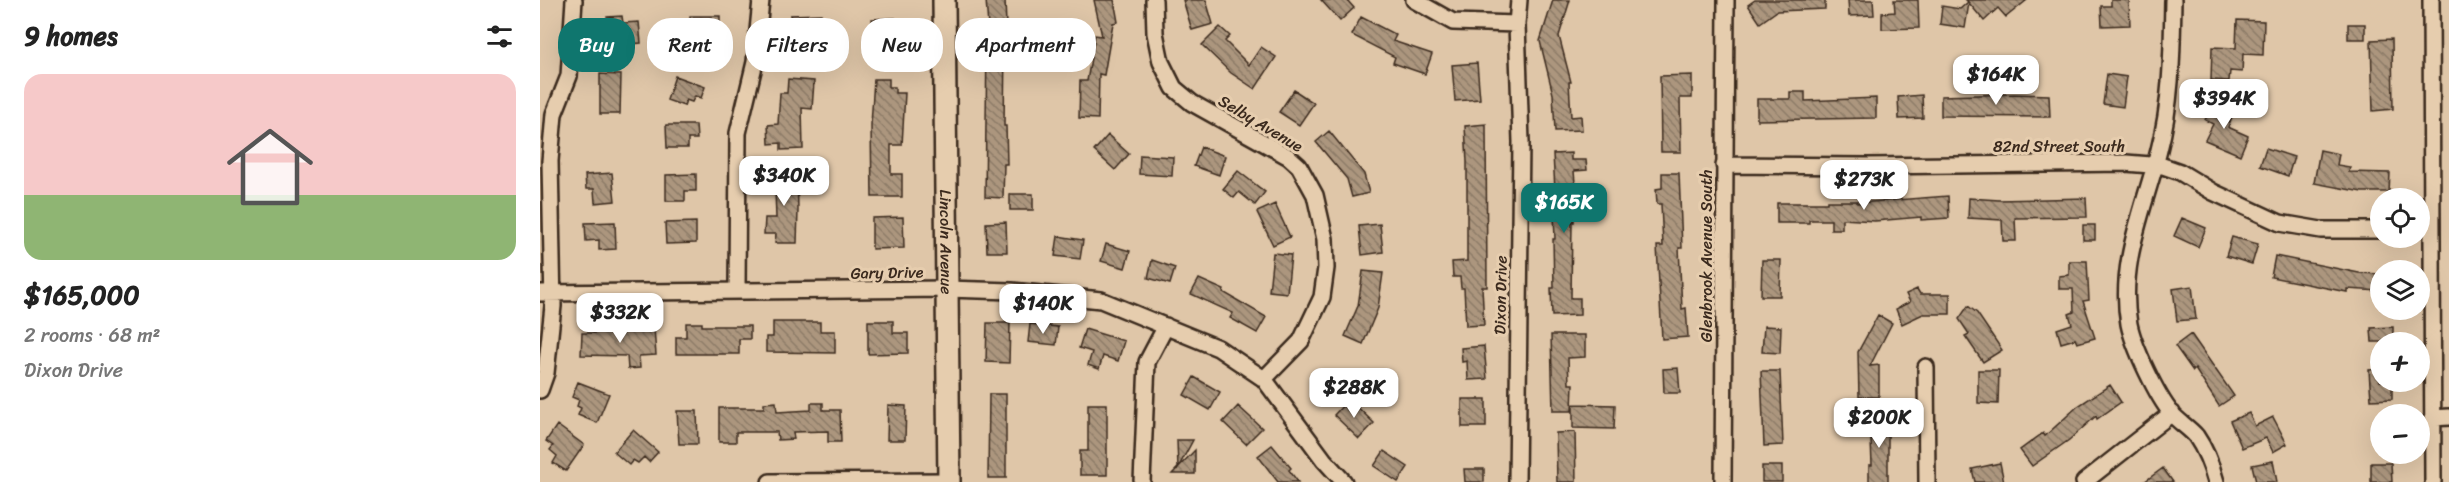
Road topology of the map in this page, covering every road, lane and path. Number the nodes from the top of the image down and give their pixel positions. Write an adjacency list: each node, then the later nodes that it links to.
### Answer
1 (574, 0): 18 (street)
2 (761, 0): 17 (street)
3 (944, 0): 16 (street, Lincoln Avenue)
4 (1154, 0): 21 (street, Selby Avenue)
5 (1414, 0): 10 (street)
6 (1519, 0): 10 (street, Dixon Drive)
7 (1726, 0): 11 (street, Glenbrook Avenue South)
8 (2173, 0): 12 (street)
9 (2430, 0): 13 (street)
10 (1517, 24): 30 (street, Dixon Drive)
11 (1724, 165): 12 (street, 82nd Street South); 31 (street, Glenbrook Avenue South)
12 (2154, 165): 14 (street, 82nd Street South); 23 (street)
13 (2427, 188)
14 (2370, 230)
15 (2427, 248): 25 (street)
16 (946, 289): 17 (street, Gary Drive); 19 (street, Gary Drive); 26 (street, Lincoln Avenue)
17 (737, 290): 18 (street, Gary Drive)
18 (546, 293): 22 (street)
19 (1166, 326): 21 (street, Gary Drive); 28 (street)
20 (1926, 367): 32 (street)
21 (1264, 379): 29 (street, Gary Drive)
22 (540, 390)
23 (2172, 413): 33 (street); 34 (street)
24 (2449, 417): 25 (street)
25 (2432, 418): 35 (street)
26 (949, 481): 27 (street)
27 (770, 482)
28 (1142, 482)
29 (1344, 482)
30 (1517, 482)
31 (1723, 482)
32 (1927, 482)
33 (2084, 482)
34 (2216, 482)
35 (2433, 482)

